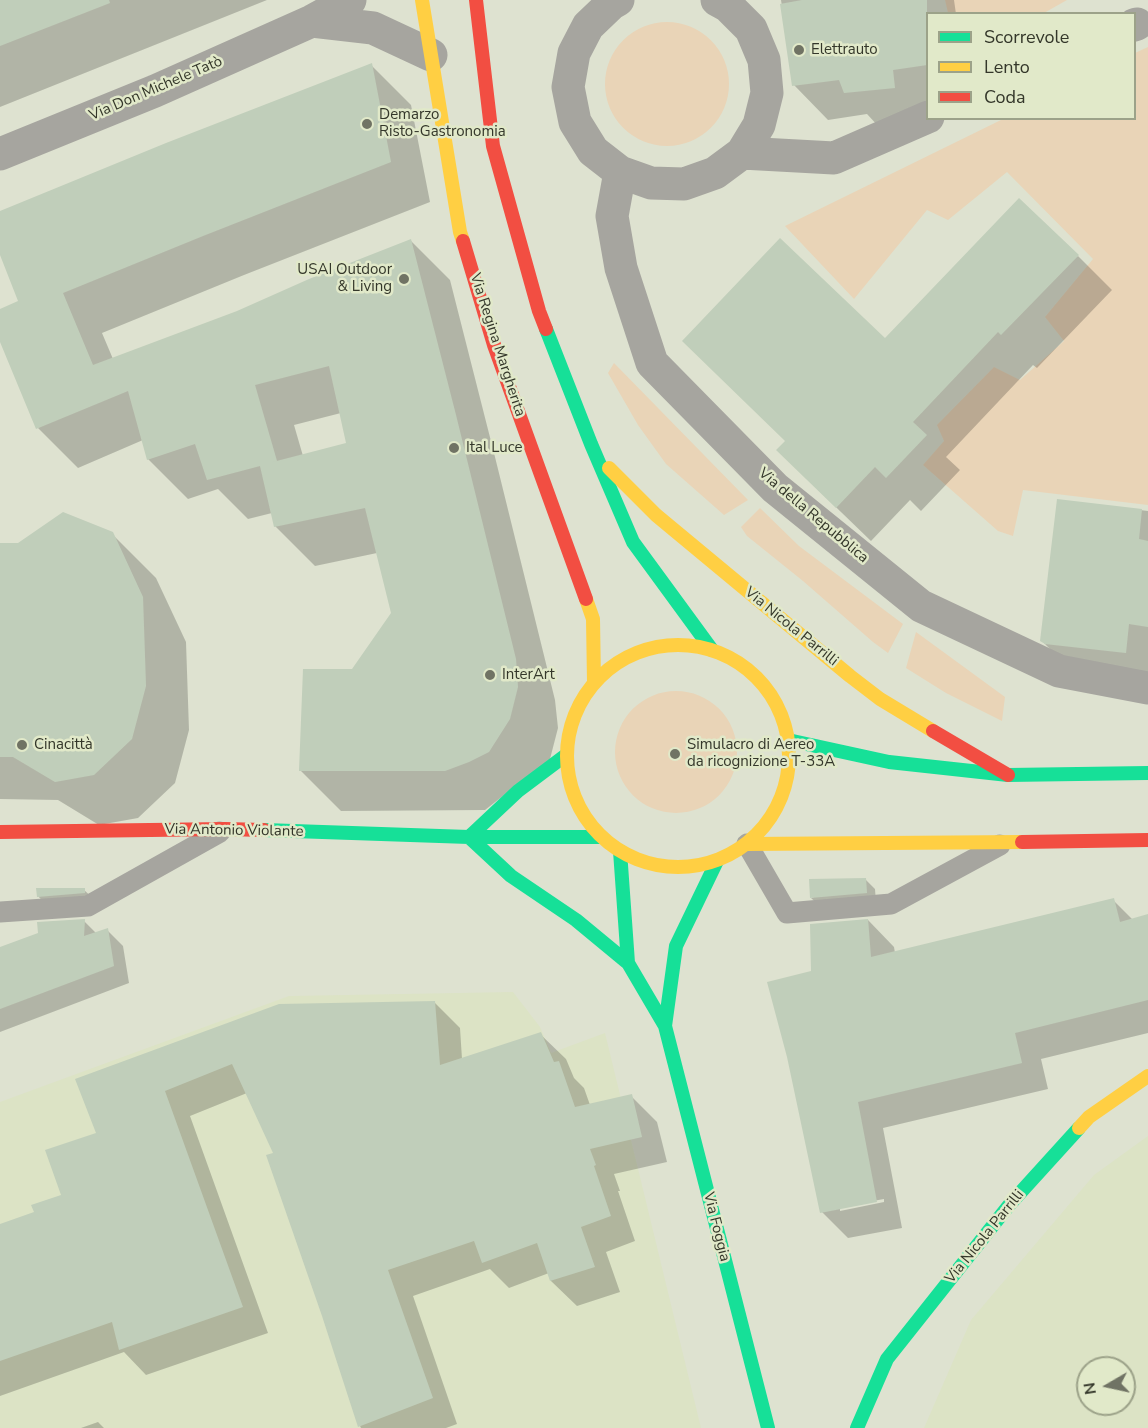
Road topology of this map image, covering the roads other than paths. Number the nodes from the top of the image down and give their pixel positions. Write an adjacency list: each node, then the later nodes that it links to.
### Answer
1 (350, 0): 6 (street, Via Don Michele Tatò)
2 (422, 0): 7 (main road, Via Regina Margherita)
3 (476, 0): 12 (main road)
4 (618, 0): 11 (street)
5 (724, 2): 9 (street)
6 (312, 21): 7 (street); 10 (street, Via Don Michele Tatò)
7 (431, 55): 14 (main road, Via Regina Margherita)
8 (926, 117): 9 (street)
9 (742, 153): 11 (street)
10 (0, 154)
11 (620, 172): 15 (street, Via della Repubblica)
12 (595, 453): 13 (main road); 19 (main road, Via Nicola Parrilli)
13 (712, 650): 14 (main road); 16 (main road)
14 (594, 682): 17 (main road)
15 (1148, 688)
16 (788, 740): 19 (main road); 26 (main road)
17 (566, 755): 22 (main road); 23 (main road)
18 (1148, 773): 19 (main road)
19 (1008, 775)
20 (225, 830): 21 (main road, Via Antonio Violante); 22 (main road, Via Antonio Violante); 29 (lane)
21 (0, 832)
22 (468, 837): 23 (main road, Via Antonio Violante); 30 (main road, Via Foggia)
23 (601, 837): 27 (main road)
24 (1148, 840): 25 (main road)
25 (1007, 842): 26 (main road); 26 (lane)
26 (747, 844): 28 (main road)
27 (620, 851): 28 (main road); 30 (main road, Via Foggia)
28 (717, 861): 31 (main road, Via Foggia)
29 (0, 912)
30 (628, 963): 31 (main road, Via Foggia)
31 (665, 1026): 33 (main road, Via Foggia)
32 (1148, 1076): 34 (main road, Via Nicola Parrilli)
33 (768, 1428)
34 (857, 1428)

